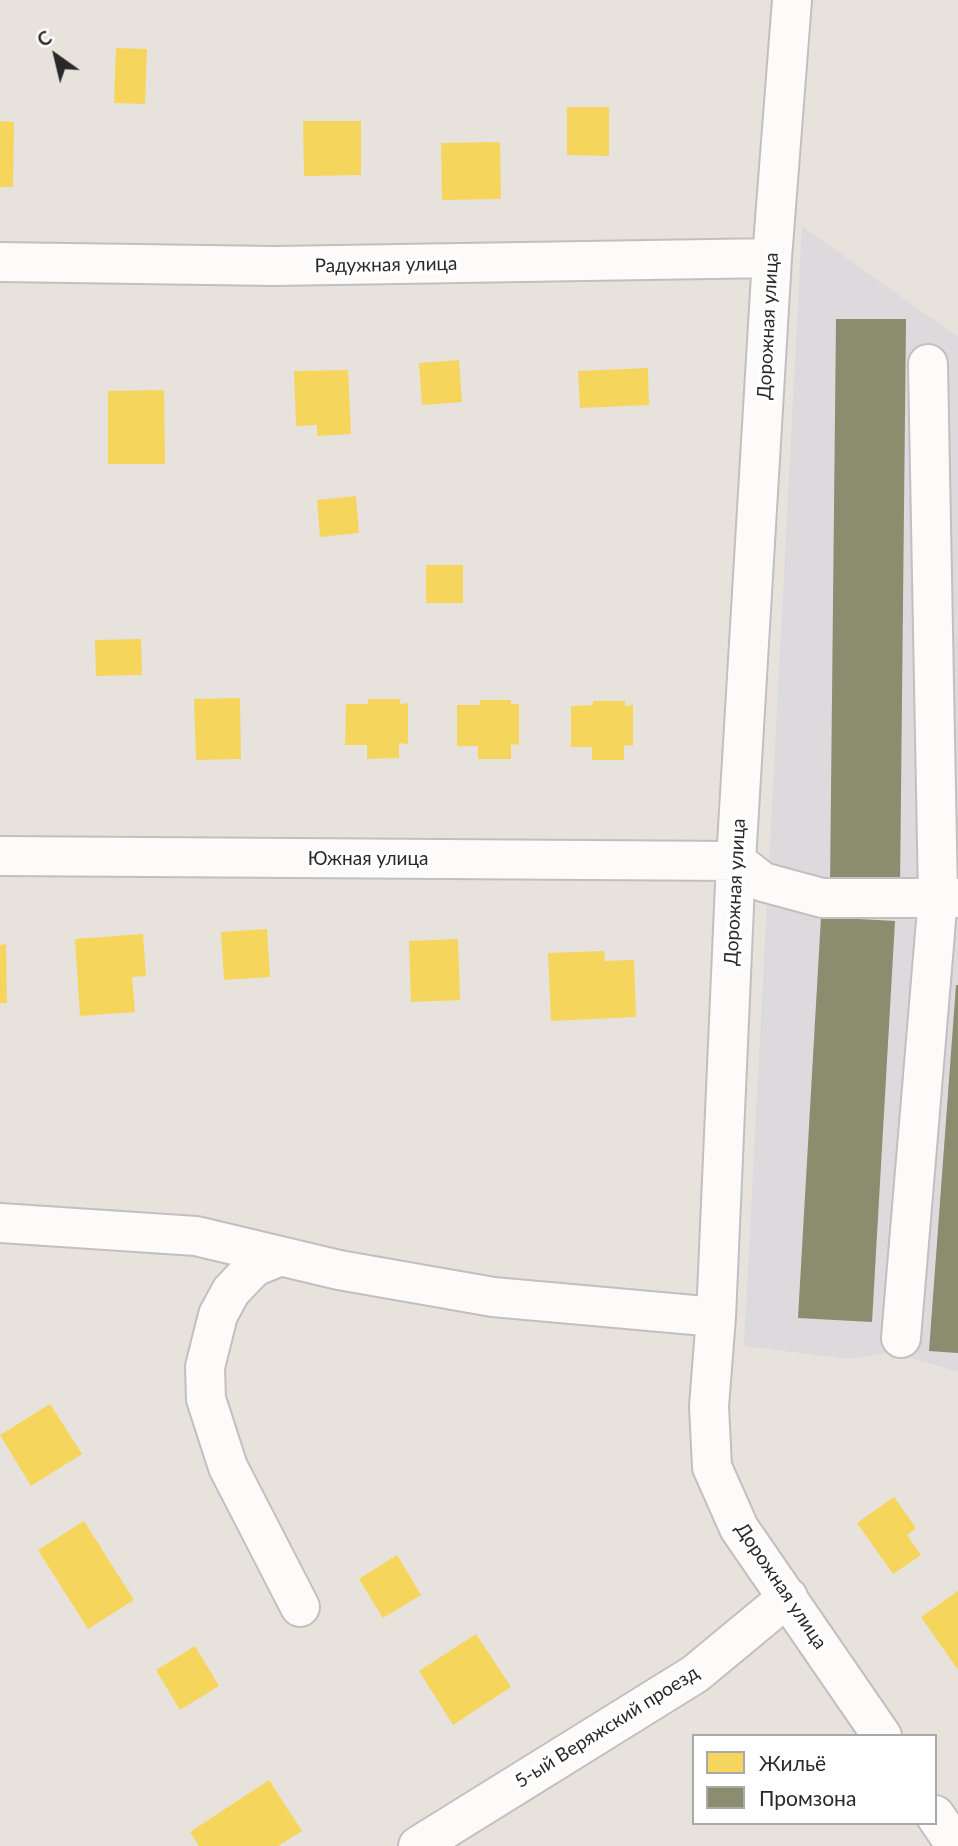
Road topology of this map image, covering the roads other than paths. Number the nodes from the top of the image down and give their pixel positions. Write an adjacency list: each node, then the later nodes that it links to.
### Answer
1 (792, 0): 2 (street, Дорожная улица)
2 (772, 258): 3 (street, Радужная улица); 6 (street, Дорожная улица)
3 (0, 262)
4 (928, 364): 7 (street)
5 (0, 856): 6 (street, Южная улица)
6 (736, 862): 7 (street); 10 (street, Дорожная улица)
7 (948, 897): 11 (street)
8 (0, 1223): 9 (street)
9 (281, 1256): 10 (street); 13 (street)
10 (716, 1317): 12 (street, Дорожная улица)
11 (901, 1338)
12 (788, 1597): 14 (street, Дорожная улица); 16 (street, 5-ый Веряжский проезд)
13 (300, 1607)
14 (881, 1734)
15 (937, 1818): 17 (street)
16 (418, 1846)
17 (956, 1846)

